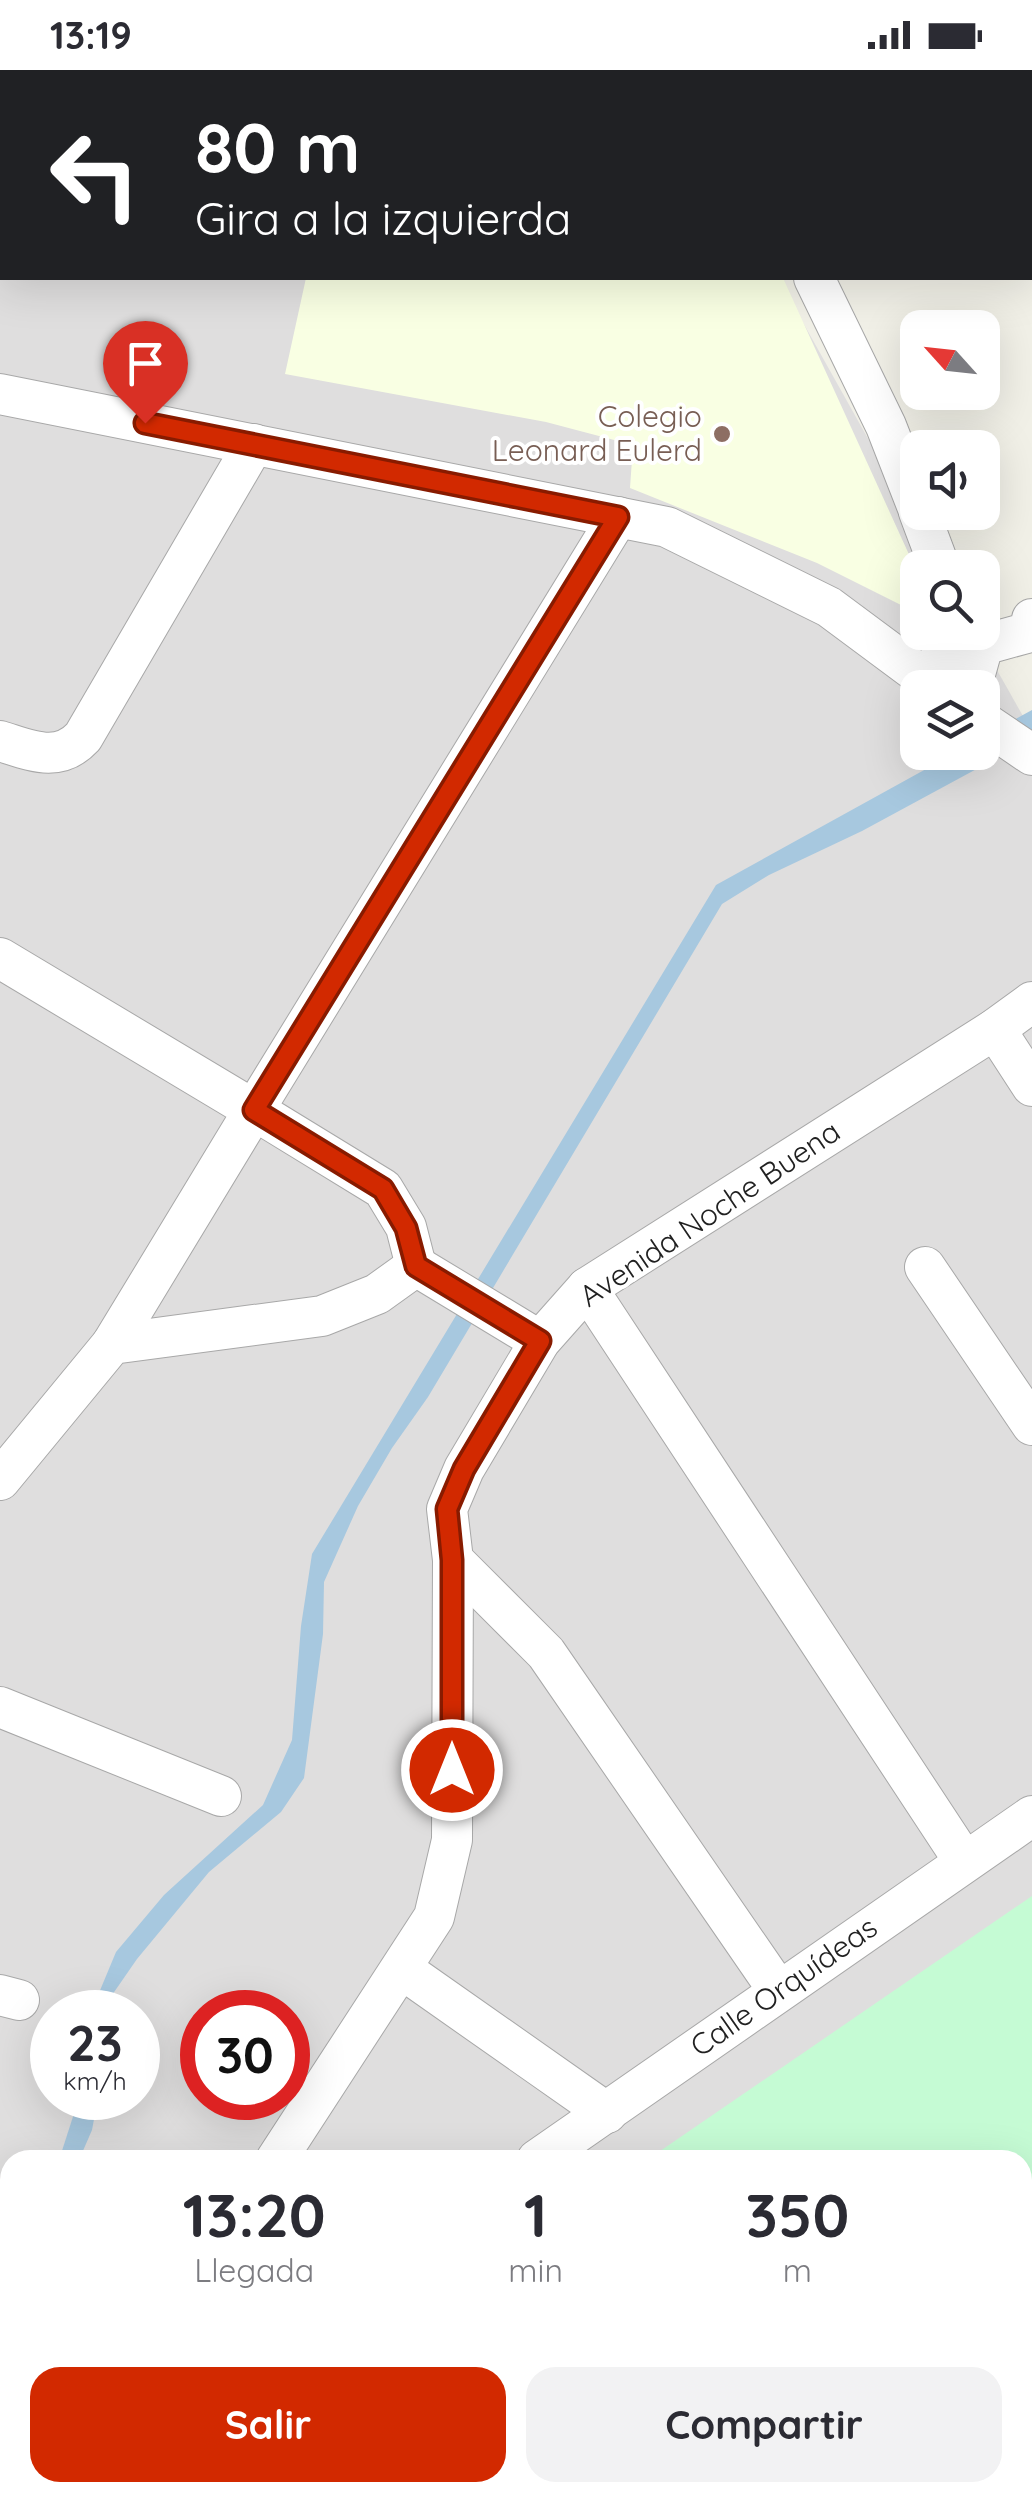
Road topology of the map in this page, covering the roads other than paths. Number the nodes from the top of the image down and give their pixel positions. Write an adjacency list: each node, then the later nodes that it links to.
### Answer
1 (815, 280): 4 (street)
2 (0, 394): 3 (street)
3 (254, 444): 5 (street); 10 (street)
4 (900, 463)
5 (618, 517): 7 (street); 16 (street)
6 (1032, 619): 8 (street)
7 (915, 670)
8 (975, 670)
9 (1000, 733): 11 (street)
10 (0, 741)
11 (1032, 755)
12 (0, 958): 16 (street)
13 (1032, 1002): 14 (street, Avenida Noche Buena)
14 (995, 1029): 15 (street); 19 (street, Avenida Noche Buena)
15 (1032, 1086)
16 (254, 1110): 18 (street); 21 (street)
17 (925, 1267): 22 (street)
18 (432, 1275): 20 (street); 21 (street)
19 (588, 1288): 20 (street, Avenida Noche Buena); 28 (street)
20 (540, 1341): 24 (street, Avenida Noche Buena)
21 (112, 1344): 23 (street)
22 (1032, 1425)
23 (0, 1480)
24 (452, 1560): 29 (street, Avenida Noche Buena); 30 (street)
25 (0, 1707): 26 (street)
26 (221, 1796)
27 (1032, 1816): 28 (street, Calle Orquídeas)
28 (964, 1861): 30 (street, Calle Orquídeas)
29 (402, 1969): 31 (street); 32 (street, Avenida Noche Buena)
30 (778, 1990): 31 (street, Calle Orquídeas)
31 (607, 2113): 33 (street, Calle Orquídeas)
32 (283, 2150)
33 (551, 2150)

